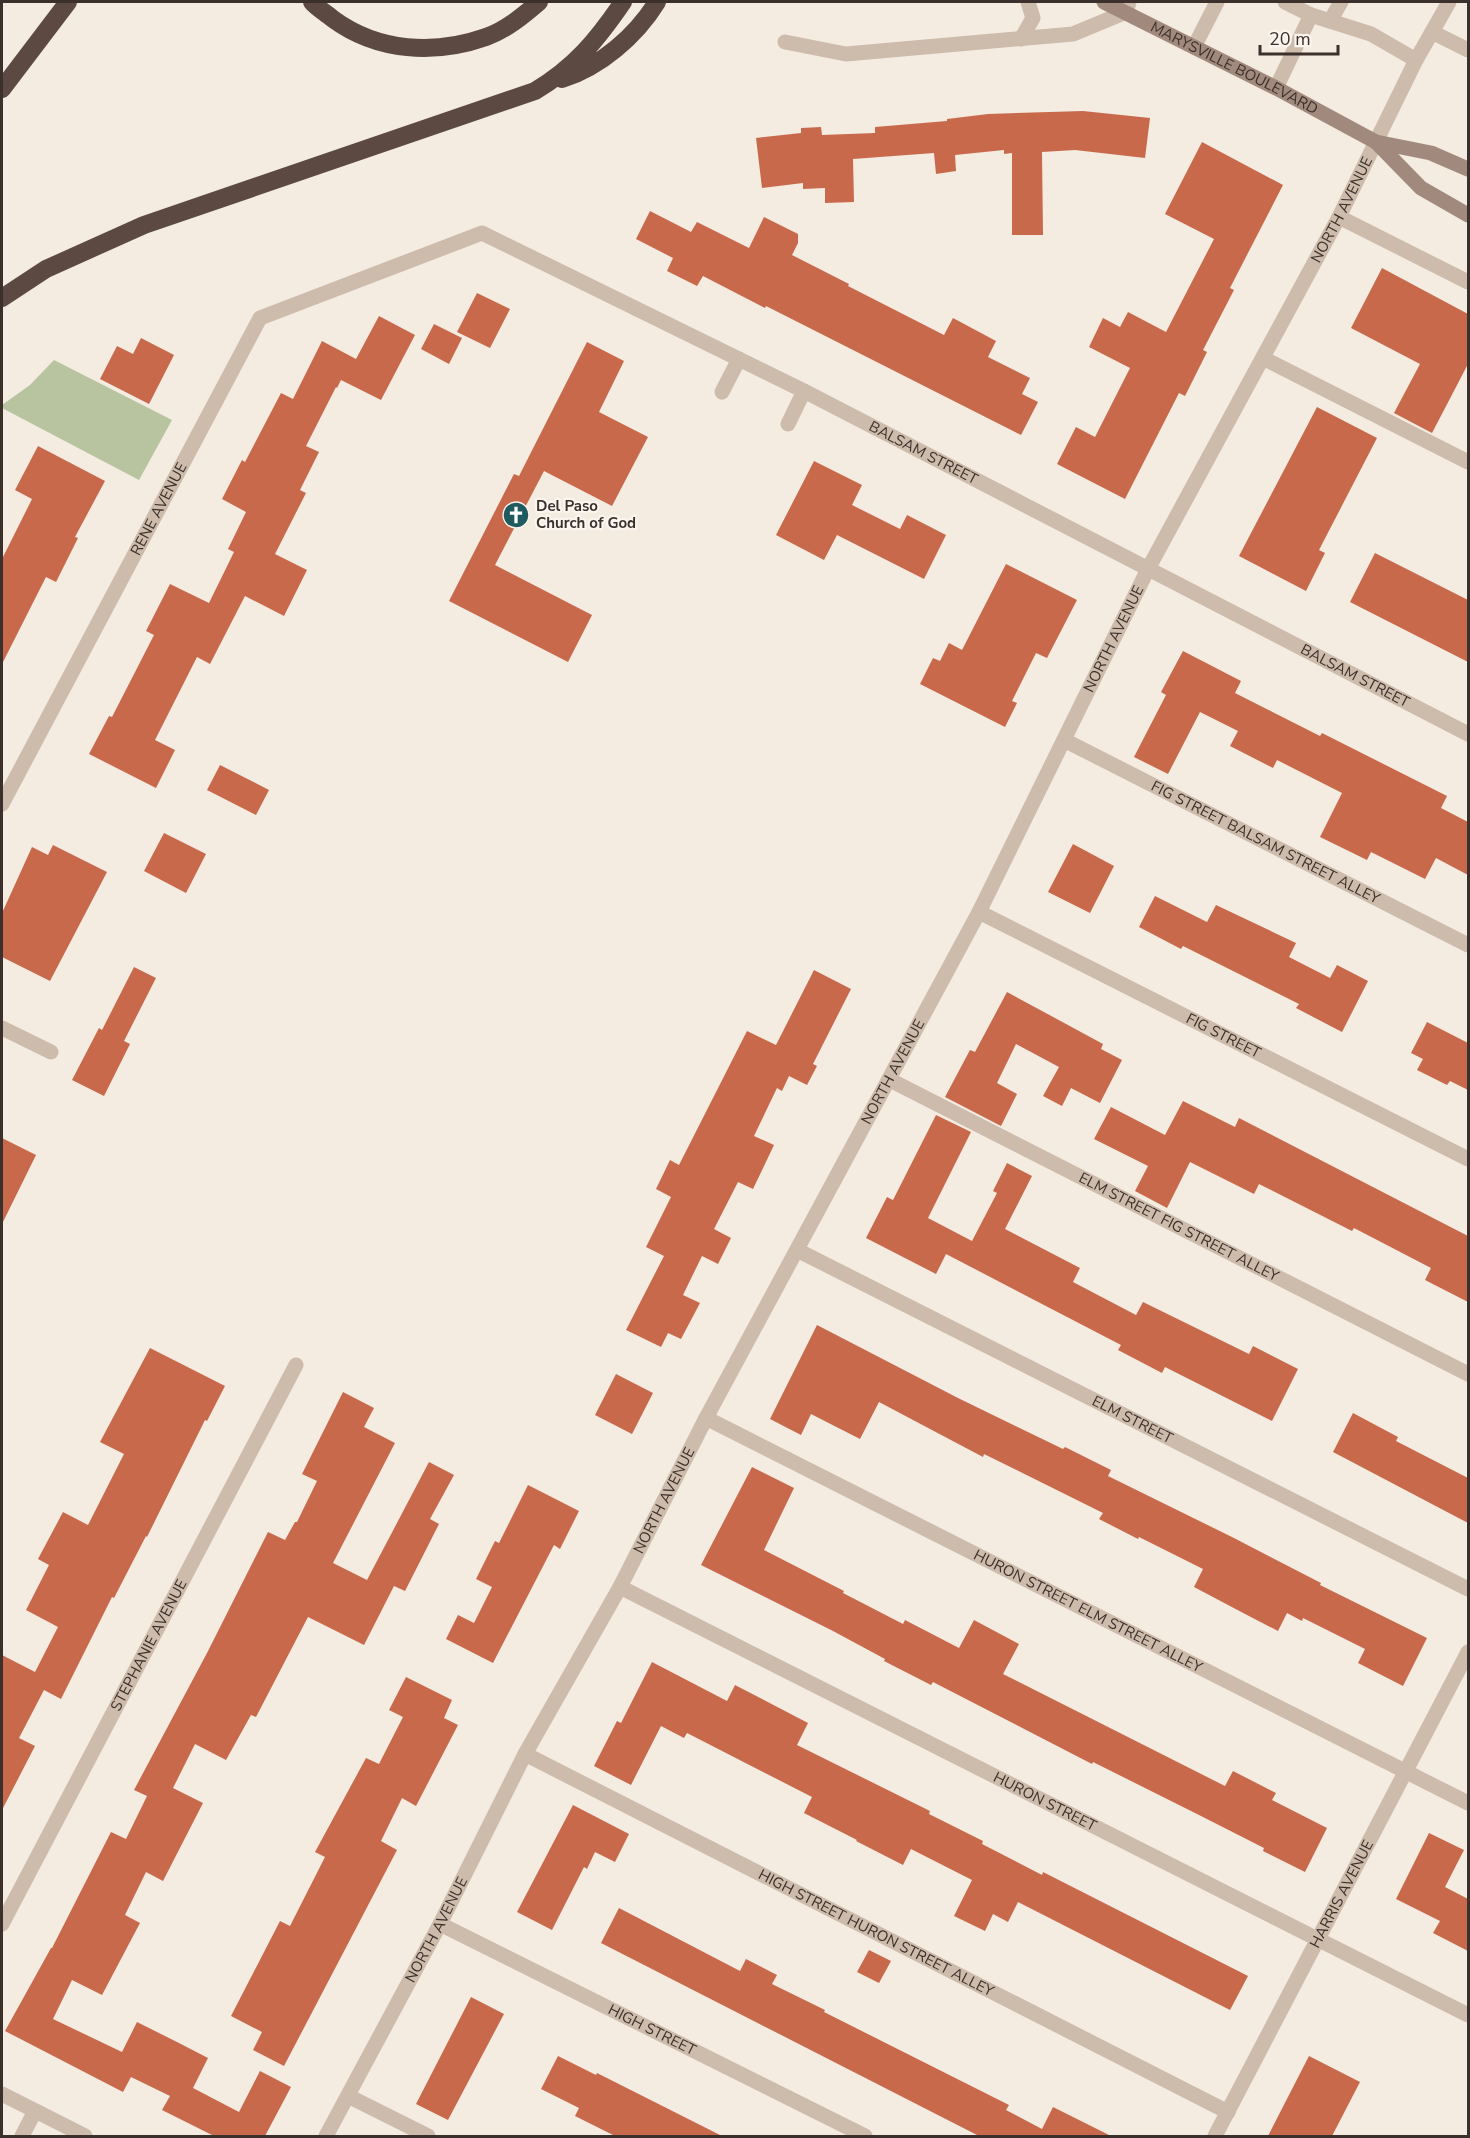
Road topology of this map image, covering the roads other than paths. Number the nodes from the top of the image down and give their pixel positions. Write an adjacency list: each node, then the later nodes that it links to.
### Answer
1 (68, 2): 23 (highway)
2 (312, 2): 3 (highway)
3 (539, 2)
4 (622, 2): 21 (highway)
5 (657, 2): 21 (highway)
6 (1028, 2): 16 (street)
7 (1104, 2): 12 (main road, MARYSVILLE BOULEVARD)
8 (1217, 2): 18 (street)
9 (1285, 2): 13 (street)
10 (1341, 2): 14 (street)
11 (1449, 2): 15 (street, NORTH AVENUE)
12 (1127, 7): 16 (street); 18 (main road, MARYSVILLE BOULEVARD)
13 (1311, 15): 14 (street); 22 (street)
14 (1330, 21): 20 (street)
15 (1432, 32): 19 (street); 20 (street, NORTH AVENUE)
16 (1021, 39): 17 (street)
17 (785, 42)
18 (1194, 46): 22 (main road, MARYSVILLE BOULEVARD)
19 (1468, 50)
20 (1416, 60): 24 (street, NORTH AVENUE)
21 (546, 84): 30 (highway)
22 (1276, 88): 24 (main road, MARYSVILLE BOULEVARD)
23 (2, 89)
24 (1376, 142): 25 (main road, MARYSVILLE BOULEVARD); 26 (main road, MARYSVILLE BOULEVARD); 27 (street, NORTH AVENUE)
25 (1468, 169)
26 (1468, 215)
27 (1339, 217): 29 (street); 31 (street, NORTH AVENUE)
28 (370, 274): 32 (street, BALSAM STREET); 40 (street, RENE AVENUE)
29 (1468, 282)
30 (2, 298)
31 (1263, 358): 36 (street); 37 (street, NORTH AVENUE)
32 (739, 359): 33 (street, BALSAM STREET); 34 (street)
33 (804, 391): 35 (street); 37 (street, BALSAM STREET)
34 (722, 392)
35 (788, 424)
36 (1468, 462)
37 (1148, 569): 38 (street, BALSAM STREET); 39 (street, NORTH AVENUE)
38 (1468, 734)
39 (1064, 740): 41 (street, NORTH AVENUE); 42 (street, FIG STREET BALSAM STREET ALLEY)
40 (2, 804)
41 (979, 912): 45 (street, NORTH AVENUE); 46 (street, FIG STREET)
42 (1468, 945)
43 (2, 1028): 44 (street)
44 (51, 1052)
45 (890, 1080): 47 (street, NORTH AVENUE); 49 (street, ELM STREET FIG STREET ALLEY)
46 (1468, 1159)
47 (797, 1250): 50 (street, NORTH AVENUE); 52 (street, ELM STREET)
48 (296, 1365): 57 (street, STEPHANIE AVENUE)
49 (1468, 1374)
50 (706, 1418): 51 (street, NORTH AVENUE); 55 (street, HURON STREET ELM STREET ALLEY)
51 (620, 1587): 54 (street, NORTH AVENUE); 59 (street, HURON STREET)
52 (1468, 1589)
53 (1468, 1652): 55 (street, HARRIS AVENUE)
54 (525, 1754): 58 (street, NORTH AVENUE); 64 (street, HIGH STREET HURON STREET ALLEY)
55 (1406, 1771): 56 (street, HURON STREET ELM STREET ALLEY); 59 (street, HARRIS AVENUE)
56 (1468, 1803)
57 (2, 1924)
58 (440, 1924): 62 (street, NORTH AVENUE); 69 (street, HIGH STREET)
59 (1318, 1939): 60 (street, HURON STREET); 64 (street, HARRIS AVENUE)
60 (1468, 2015)
61 (2, 2094): 63 (street)
62 (348, 2096): 67 (street, NORTH AVENUE); 68 (street)
63 (35, 2111): 65 (street); 66 (street)
64 (1227, 2112): 70 (street, HARRIS AVENUE)
65 (22, 2136)
66 (85, 2136)
67 (326, 2136)
68 (428, 2136)
69 (865, 2136)
70 (1215, 2136)

